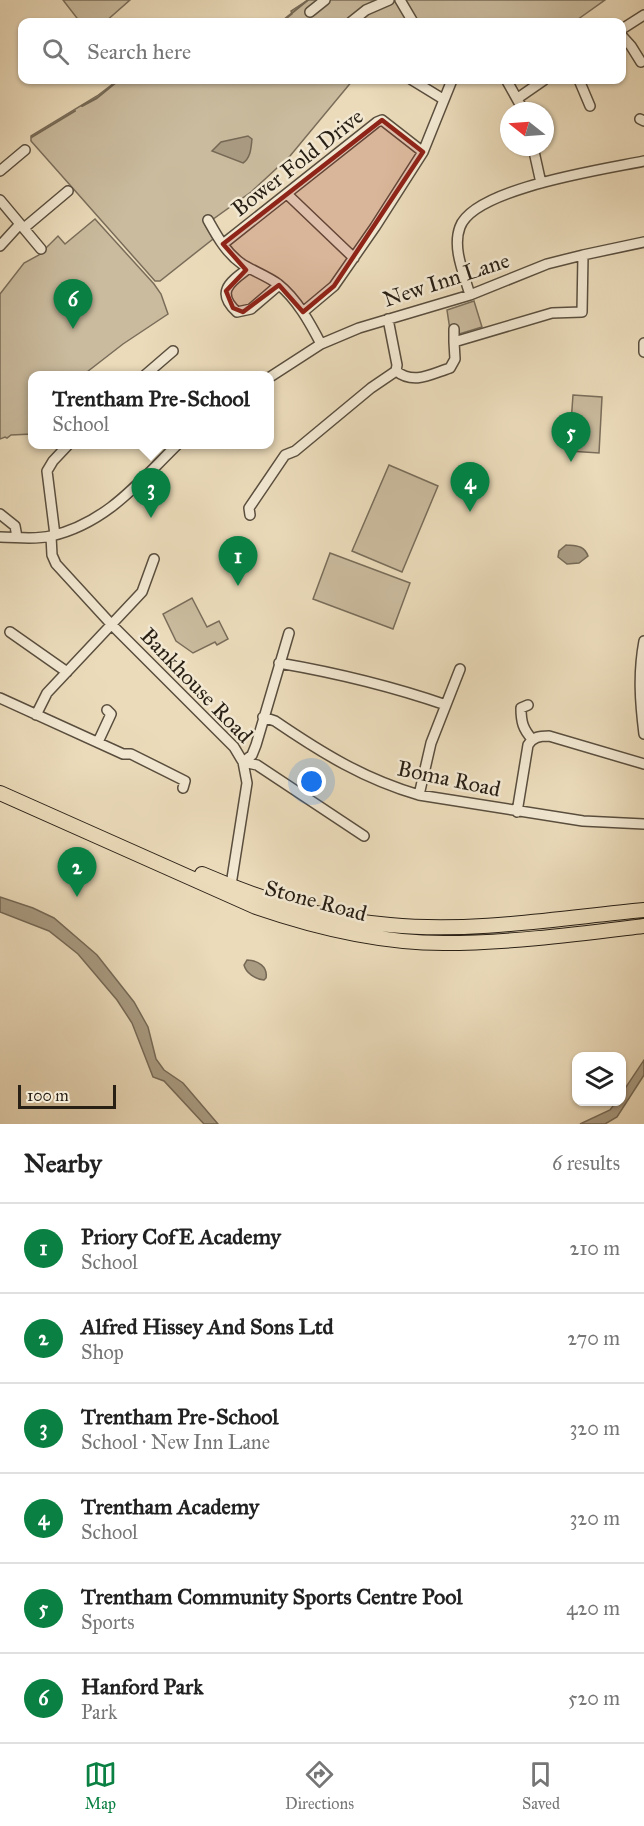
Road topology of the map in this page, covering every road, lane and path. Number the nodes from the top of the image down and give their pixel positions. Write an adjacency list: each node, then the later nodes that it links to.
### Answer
1 (325, 0): 4 (street)
2 (390, 0): 6 (street)
3 (400, 0): 7 (street)
4 (310, 12)
5 (644, 15): 8 (street)
6 (356, 18)
7 (411, 18)
8 (626, 26)
9 (626, 41): 10 (street)
10 (636, 59)
11 (419, 84): 17 (street)
12 (450, 84): 17 (street)
13 (509, 84): 16 (street)
14 (538, 84): 16 (street)
15 (581, 84): 18 (street)
16 (518, 98): 19 (street)
17 (443, 99): 21 (street)
18 (590, 99)
19 (520, 102)
20 (27, 149): 24 (street)
21 (423, 152): 27 (street, Bower Fold Drive); 36 (street)
22 (535, 156): 25 (street)
23 (644, 161): 25 (street)
24 (0, 171)
25 (541, 183): 39 (street)
26 (68, 191): 30 (street)
27 (286, 195): 32 (street, Bower Fold Drive); 36 (street)
28 (0, 200): 30 (street)
29 (208, 220): 32 (street)
30 (22, 226): 33 (street); 34 (street)
31 (644, 242): 35 (street, New Inn Lane)
32 (223, 244): 37 (street)
33 (0, 246)
34 (41, 249)
35 (583, 255): 39 (street, New Inn Lane); 43 (street)
36 (354, 258): 40 (street)
37 (249, 268): 38 (street); 38 (street)
38 (279, 285): 40 (street)
39 (470, 295): 41 (street, New Inn Lane)
40 (303, 312): 45 (street)
41 (388, 319): 45 (street, New Inn Lane); 49 (street)
42 (454, 329): 43 (street)
43 (454, 342): 49 (street)
44 (644, 343): 47 (street)
45 (321, 344): 50 (street, New Inn Lane)
46 (173, 351): 48 (street)
47 (644, 352)
48 (149, 371)
49 (396, 371): 53 (street)
50 (274, 374)
51 (64, 449): 55 (street, Bankhouse Road)
52 (173, 449): 55 (street)
53 (247, 511)
54 (0, 514): 57 (street)
55 (53, 536): 57 (street); 59 (street, Bankhouse Road)
56 (0, 537): 57 (street)
57 (16, 537)
58 (151, 560): 59 (street)
59 (111, 624): 65 (street); 75 (street, Bankhouse Road)
60 (10, 632): 65 (street)
61 (289, 633): 63 (street)
62 (644, 641): 72 (street)
63 (279, 663): 67 (street); 71 (street)
64 (460, 669): 67 (street)
65 (67, 672): 70 (street)
66 (0, 698): 70 (street)
67 (446, 705): 80 (street)
68 (521, 706): 73 (street)
69 (111, 712): 74 (street)
70 (36, 715): 74 (street)
71 (263, 717): 75 (street); 80 (street, Boma Road)
72 (644, 734)
73 (532, 739): 76 (street); 81 (street)
74 (99, 742): 78 (street)
75 (243, 762): 83 (street); 84 (street, Bankhouse Road)
76 (644, 764)
77 (0, 783): 84 (highway, Stone Road)
78 (183, 788)
79 (0, 793): 84 (highway, Stone Road)
80 (419, 795): 81 (street, Boma Road)
81 (517, 812): 82 (street, Boma Road)
82 (644, 824)
83 (364, 836)
84 (230, 892): 85 (highway, Stone Road); 86 (highway, Stone Road)
85 (644, 910)
86 (644, 926)

